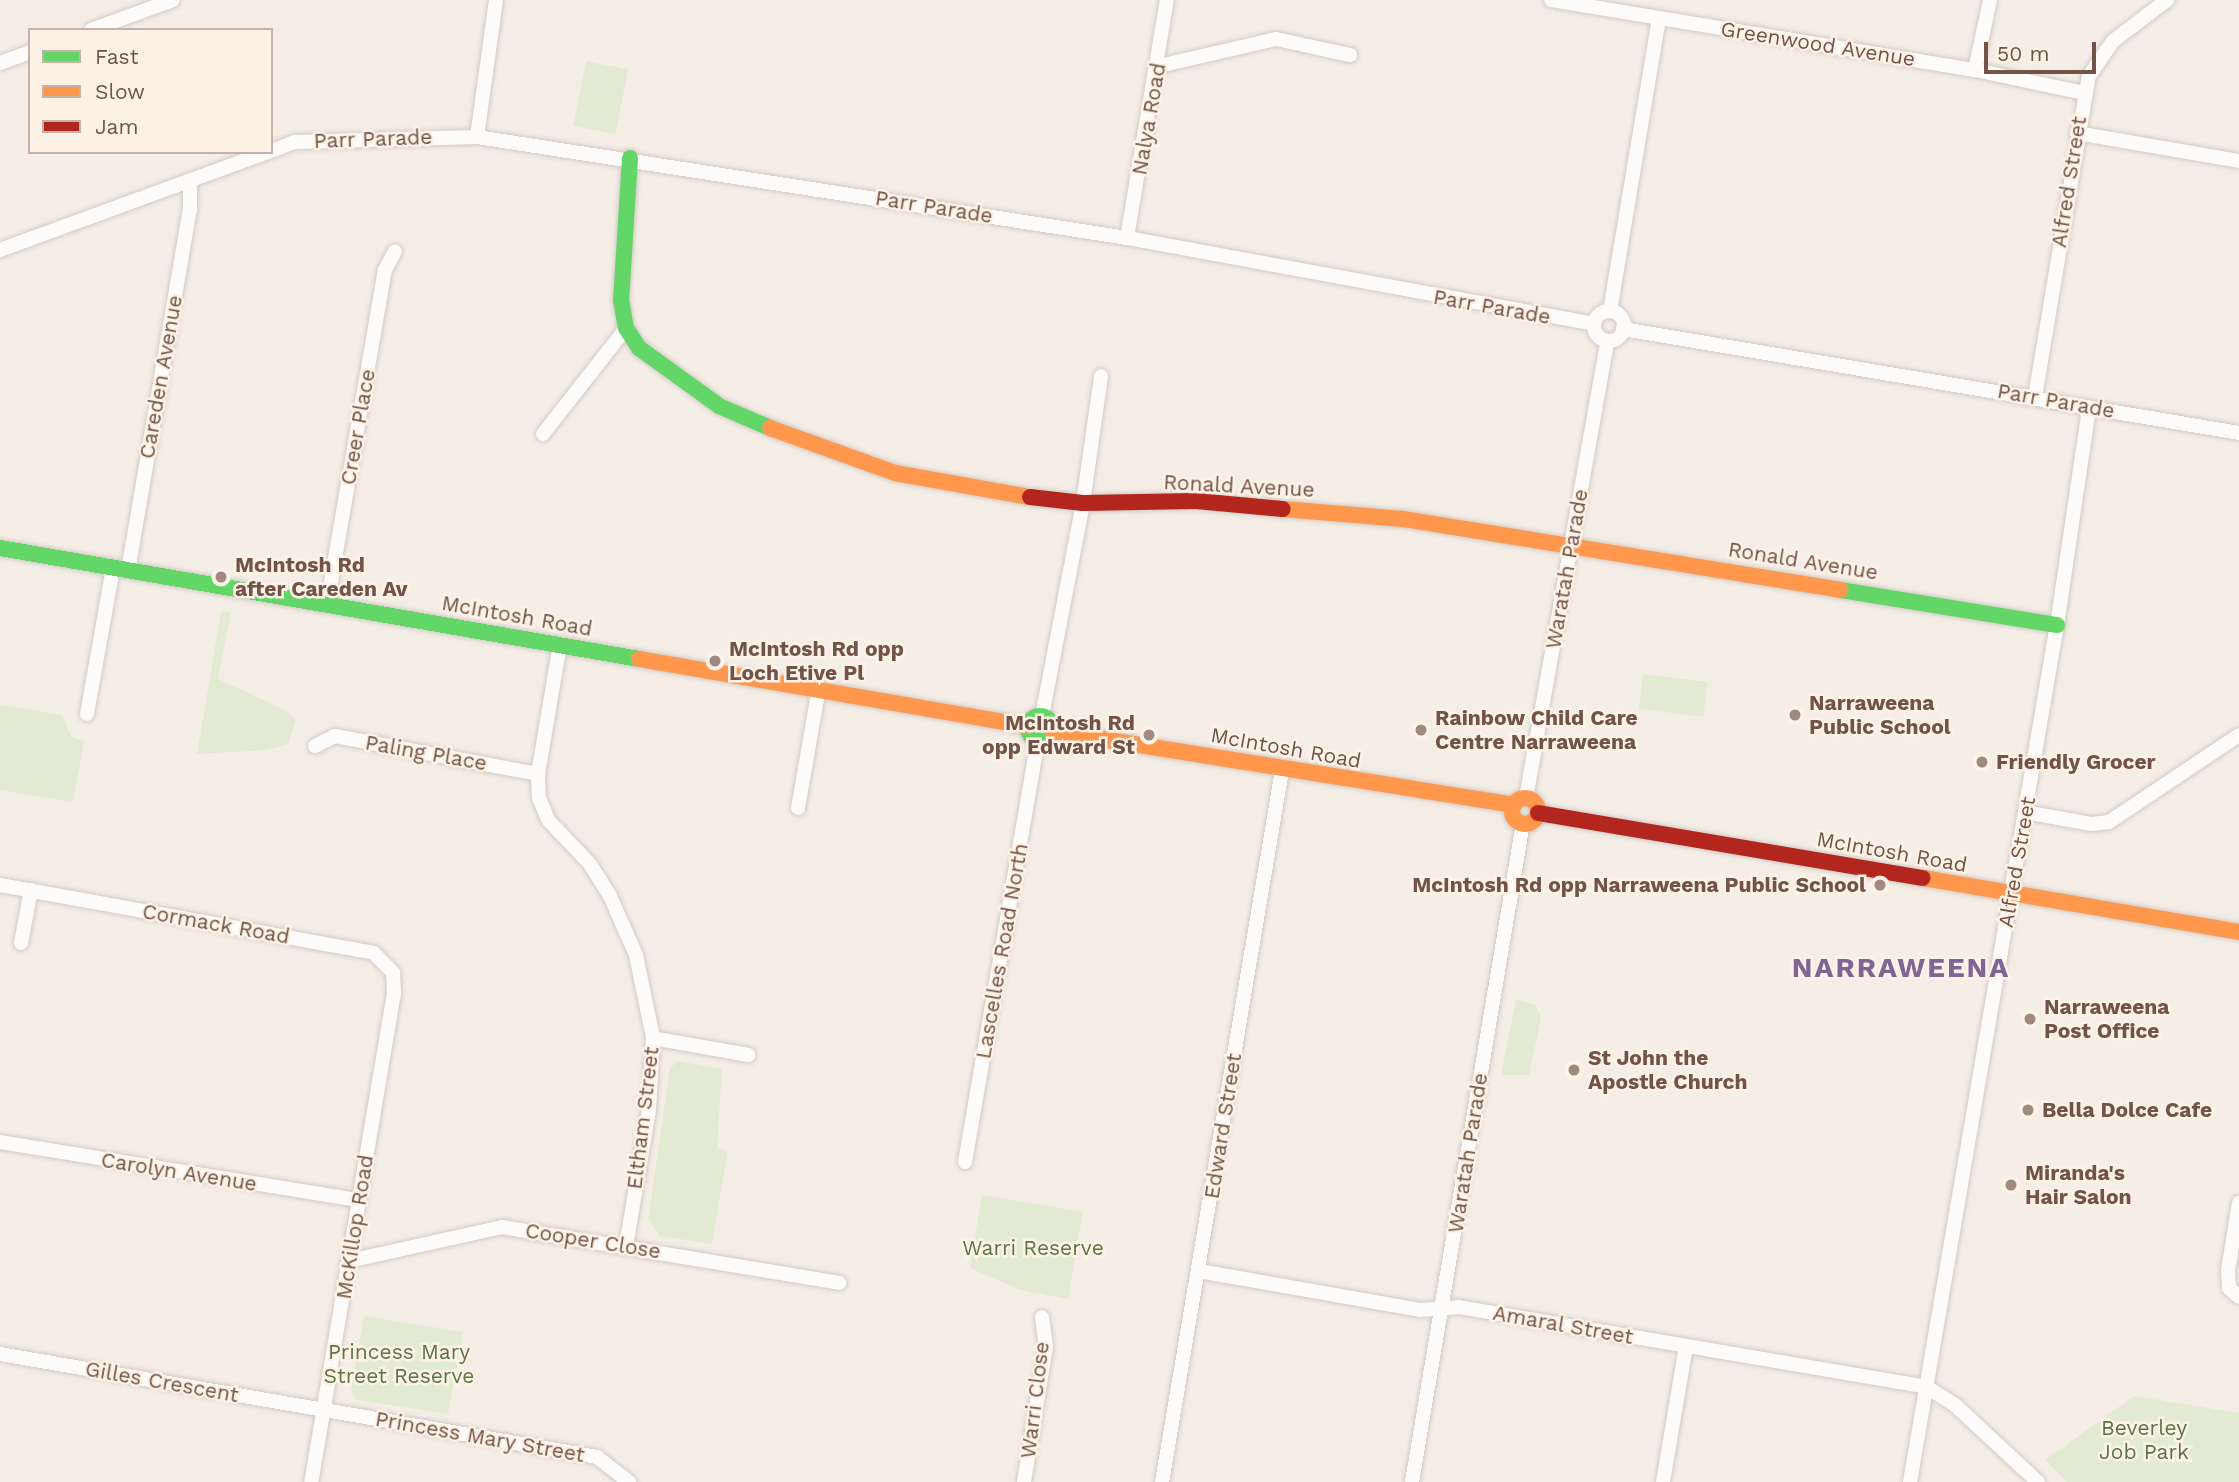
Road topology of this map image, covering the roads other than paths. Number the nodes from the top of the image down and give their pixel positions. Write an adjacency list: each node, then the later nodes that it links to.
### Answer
1 (173, 0): 10 (street)
2 (496, 0): 18 (street)
3 (1167, 0): 14 (street, Nalya Road)
4 (1551, 0): 8 (street, Greenwood Avenue)
5 (1642, 0): 8 (street)
6 (1990, 0): 15 (street)
7 (2166, 0): 16 (street, Alfred Street)
8 (1639, 16): 9 (street, Greenwood Avenue)
9 (1659, 19): 15 (street, Greenwood Avenue); 27 (street)
10 (96, 28)
11 (28, 53): 13 (street)
12 (1350, 55): 14 (street)
13 (0, 63)
14 (1159, 66): 24 (street, Nalya Road)
15 (1975, 69): 16 (street, Greenwood Avenue)
16 (2084, 93): 17 (street, Alfred Street)
17 (2077, 134): 22 (street); 33 (street, Alfred Street)
18 (477, 137): 19 (street, Parr Parade); 21 (street, Parr Parade)
19 (273, 151)
20 (265, 154): 23 (street, Parr Parade)
21 (630, 158): 24 (street, Parr Parade); 29 (street)
22 (2239, 161)
23 (190, 182): 25 (street, Parr Parade); 40 (street, Careden Avenue)
24 (1127, 238): 28 (street, Parr Parade)
25 (0, 250)
26 (395, 251): 41 (street, Creer Place)
27 (1610, 311): 28 (street); 30 (street)
28 (1594, 324): 31 (street)
29 (626, 328): 36 (street); 37 (street, Ronald Avenue)
30 (1623, 329): 31 (street); 33 (street, Parr Parade)
31 (1606, 341): 38 (street, Waratah Parade)
32 (1101, 376): 37 (street)
33 (2035, 397): 34 (street, Parr Parade)
34 (2089, 407): 35 (street, Parr Parade); 42 (street, Alfred Street)
35 (2239, 433)
36 (543, 434)
37 (1083, 503): 38 (street, Ronald Avenue); 46 (street)
38 (1571, 544): 42 (street, Ronald Avenue); 54 (street, Waratah Parade)
39 (0, 548): 40 (street, McIntosh Road)
40 (120, 570): 41 (street, McIntosh Road); 45 (street, Careden Avenue)
41 (327, 605): 43 (street, McIntosh Road)
42 (2057, 625): 56 (street, Alfred Street)
43 (560, 644): 44 (street, McIntosh Road); 53 (street, Eltham Street)
44 (819, 688): 47 (street, McIntosh Road); 55 (street)
45 (88, 714)
46 (1042, 716): 47 (street); 48 (street)
47 (1027, 726): 50 (street)
48 (1052, 731): 50 (street); 52 (street, McIntosh Road)
49 (2239, 735): 56 (street)
50 (1038, 740): 68 (street, Lascelles Road North)
51 (316, 746): 53 (street, Paling Place)
52 (1282, 770): 54 (street, McIntosh Road); 73 (street, Edward Street)
53 (538, 774): 65 (street, Eltham Street)
54 (1520, 802): 57 (street); 58 (street)
55 (798, 808)
56 (2025, 812): 61 (street, Alfred Street)
57 (1538, 813): 58 (street); 61 (street, McIntosh Road)
58 (1523, 823): 76 (street, Waratah Parade)
59 (0, 885): 60 (street, Cormack Road)
60 (31, 890): 63 (street); 64 (street, Cormack Road)
61 (2011, 894): 62 (street, McIntosh Road); 80 (street, Alfred Street)
62 (2239, 932)
63 (22, 943)
64 (393, 973): 69 (street, McKillop Road)
65 (653, 1038): 66 (street); 71 (street, Eltham Street)
66 (748, 1055)
67 (0, 1142): 69 (street, Carolyn Avenue)
68 (965, 1162)
69 (359, 1200): 72 (street, McKillop Road)
70 (2239, 1203): 75 (street)
71 (626, 1246): 72 (street, Cooper Close); 74 (street, Cooper Close)
72 (349, 1261): 81 (street, McKillop Road)
73 (1199, 1272): 76 (street, Amaral Street); 85 (street, Edward Street)
74 (839, 1283)
75 (2239, 1297)
76 (1442, 1308): 78 (street, Amaral Street); 86 (street, Waratah Parade)
77 (1042, 1317): 84 (street, Warri Close)
78 (1686, 1346): 80 (street, Amaral Street); 87 (street)
79 (0, 1354): 81 (street, Gilles Crescent)
80 (1927, 1387): 88 (street, Alfred Street); 89 (street)
81 (324, 1410): 82 (street, McKillop Road); 83 (street, Princess Mary Street)
82 (311, 1482)
83 (629, 1482)
84 (1024, 1482)
85 (1162, 1482)
86 (1412, 1482)
87 (1663, 1482)
88 (1910, 1482)
89 (2038, 1482)

